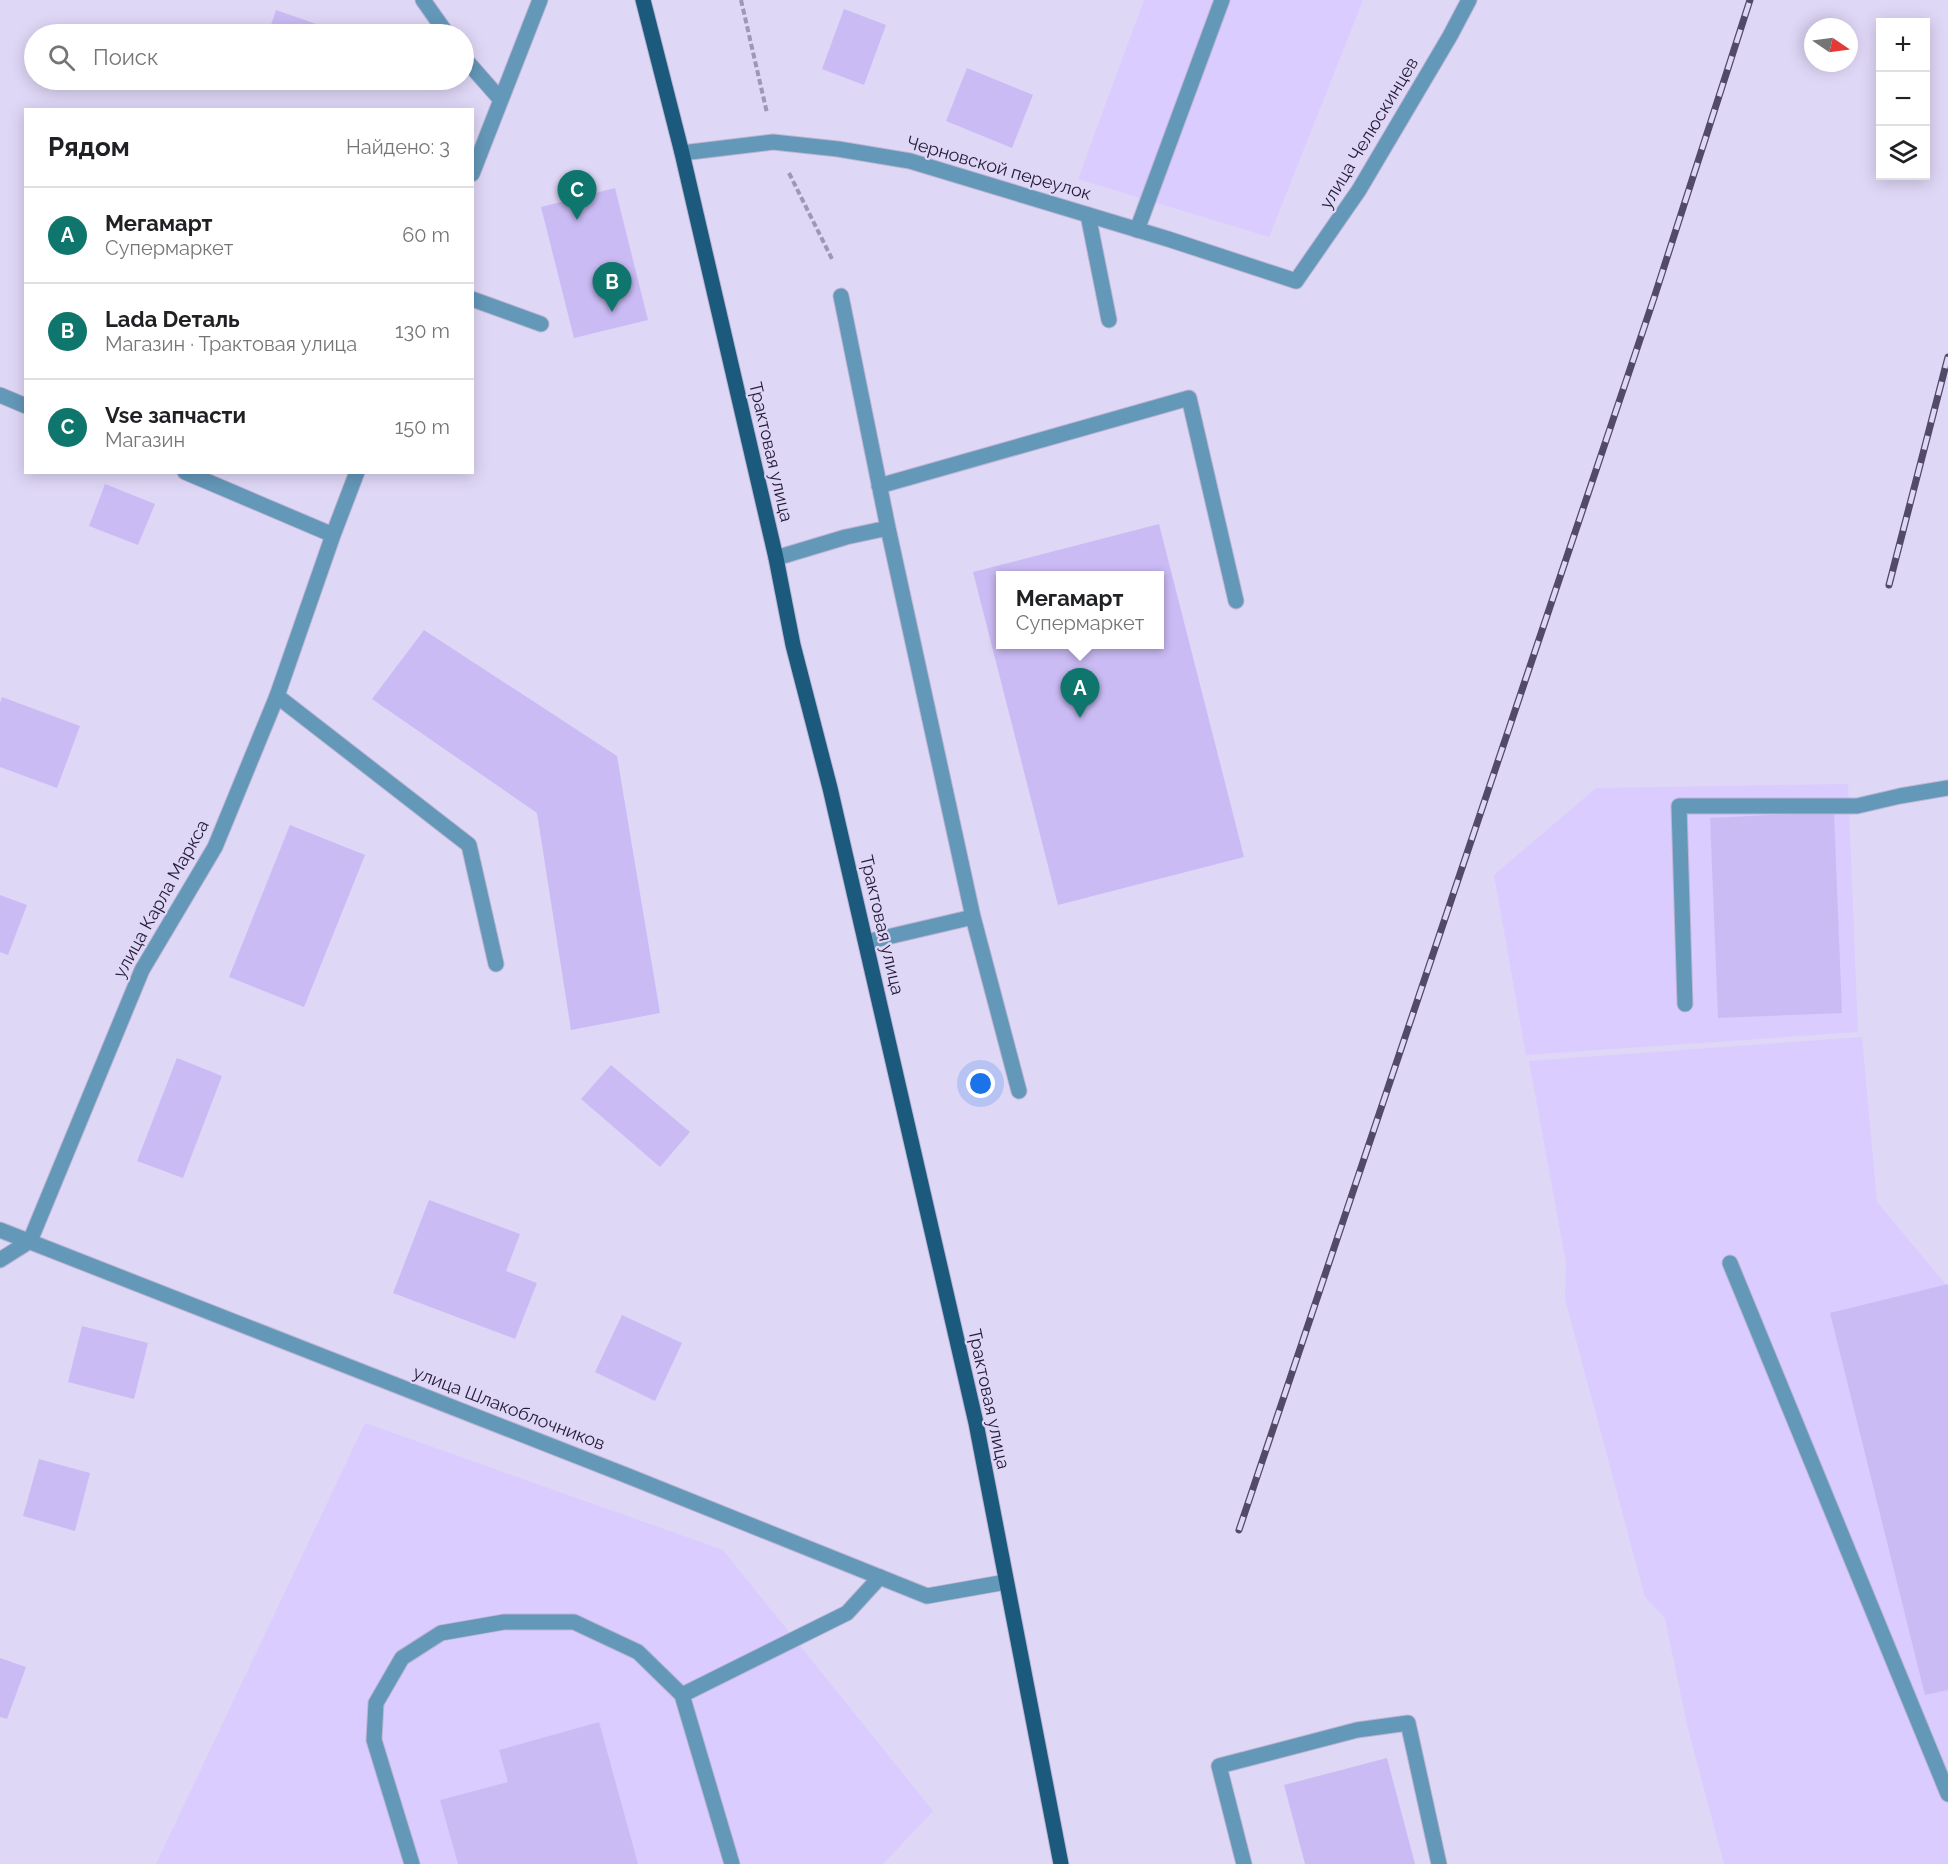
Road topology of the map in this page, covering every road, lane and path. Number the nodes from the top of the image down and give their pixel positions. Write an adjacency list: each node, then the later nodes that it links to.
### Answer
1 (423, 0): 6 (street)
2 (540, 0): 8 (street)
3 (643, 0): 9 (main road, Трактовая улица)
4 (1222, 0): 12 (street)
5 (1469, 0): 13 (street, улица Челюскинцев)
6 (440, 24)
7 (474, 69): 8 (street)
8 (501, 100): 10 (street)
9 (682, 153): 11 (street, Черновской переулок); 25 (main road, Трактовая улица)
10 (474, 169)
11 (1088, 215): 12 (street, Черновской переулок); 16 (street)
12 (1137, 230): 13 (street, Черновской переулок)
13 (1296, 282)
14 (841, 296): 22 (street)
15 (474, 300): 17 (street)
16 (1109, 320)
17 (541, 324)
18 (0, 395): 19 (street)
19 (24, 405)
20 (190, 474): 24 (street)
21 (356, 474): 24 (street, улица Карла Маркса)
22 (879, 486): 23 (street); 26 (street)
23 (888, 528): 25 (street); 29 (street)
24 (333, 534): 27 (street, улица Карла Маркса)
25 (776, 558): 30 (main road, Трактовая улица)
26 (1236, 601)
27 (277, 696): 31 (street); 35 (street, улица Карла Маркса)
28 (1948, 788): 32 (street)
29 (973, 917): 30 (street); 33 (street)
30 (866, 942): 39 (main road, Трактовая улица)
31 (496, 964)
32 (1685, 1004)
33 (1019, 1091)
34 (0, 1230): 35 (street, улица Шлакоблочников)
35 (30, 1241): 36 (street); 38 (street, улица Шлакоблочников)
36 (0, 1260)
37 (1730, 1263): 41 (street)
38 (880, 1577): 39 (street, улица Шлакоблочников); 40 (street)
39 (1006, 1582): 44 (main road, Трактовая улица)
40 (682, 1695): 42 (street); 43 (street)
41 (1948, 1794)
42 (412, 1864)
43 (732, 1864)
44 (1061, 1864)
45 (1244, 1864): 46 (street)
46 (1439, 1864)

